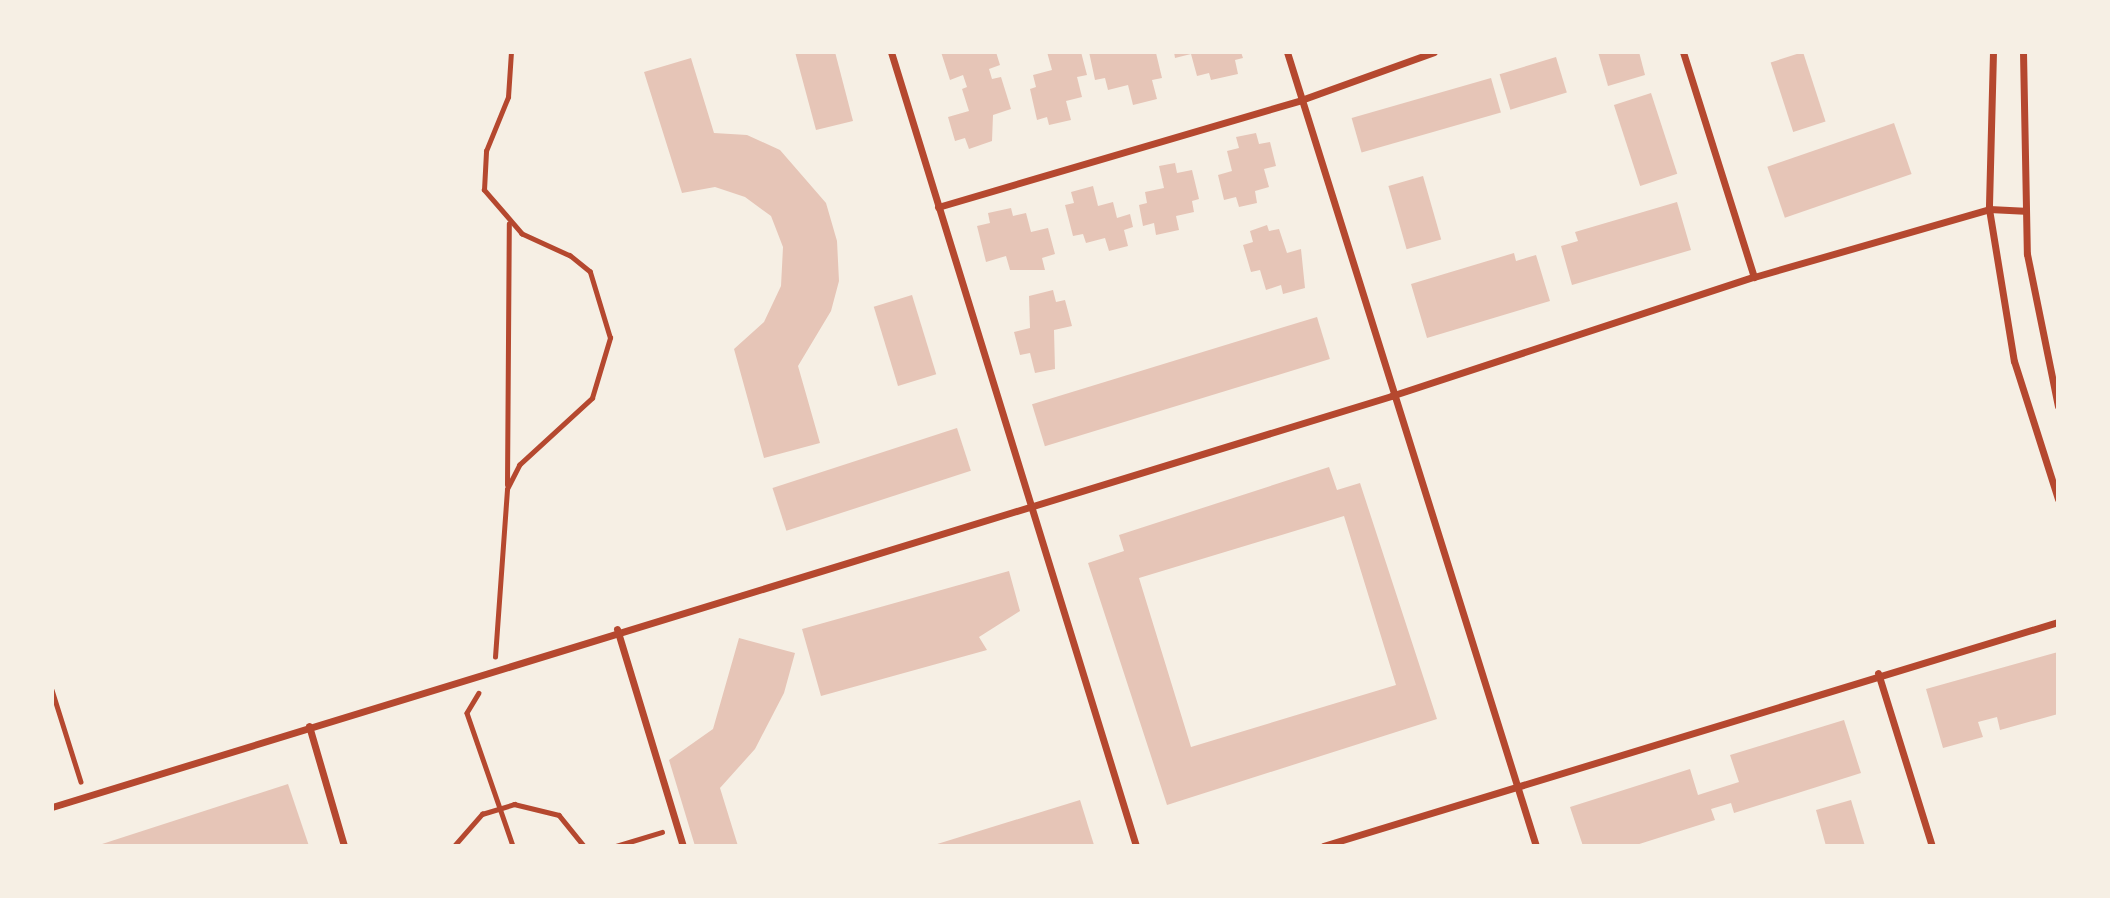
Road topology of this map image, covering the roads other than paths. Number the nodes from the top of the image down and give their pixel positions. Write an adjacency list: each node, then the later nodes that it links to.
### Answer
1 (891, 52): 8 (street)
2 (1287, 52): 7 (street)
3 (1434, 52): 7 (street)
4 (1683, 52): 11 (street)
5 (1993, 52): 9 (street)
6 (2023, 52): 10 (street)
7 (1301, 100): 8 (street); 12 (street)
8 (938, 208): 15 (street)
9 (1989, 209): 10 (street); 11 (street); 14 (street)
10 (2024, 211): 13 (street)
11 (1754, 277): 12 (street)
12 (1391, 396): 15 (street); 20 (street)
13 (2057, 406)
14 (2057, 499)
15 (1029, 506): 17 (street); 24 (street)
16 (2057, 622): 18 (street)
17 (617, 629): 19 (street); 23 (street)
18 (1878, 673): 20 (street); 27 (street)
19 (309, 726): 21 (street); 22 (street)
20 (1517, 786): 25 (street); 26 (street)
21 (52, 807)
22 (344, 845)
23 (684, 845)
24 (1136, 845)
25 (1323, 845)
26 (1536, 845)
27 (1932, 845)

